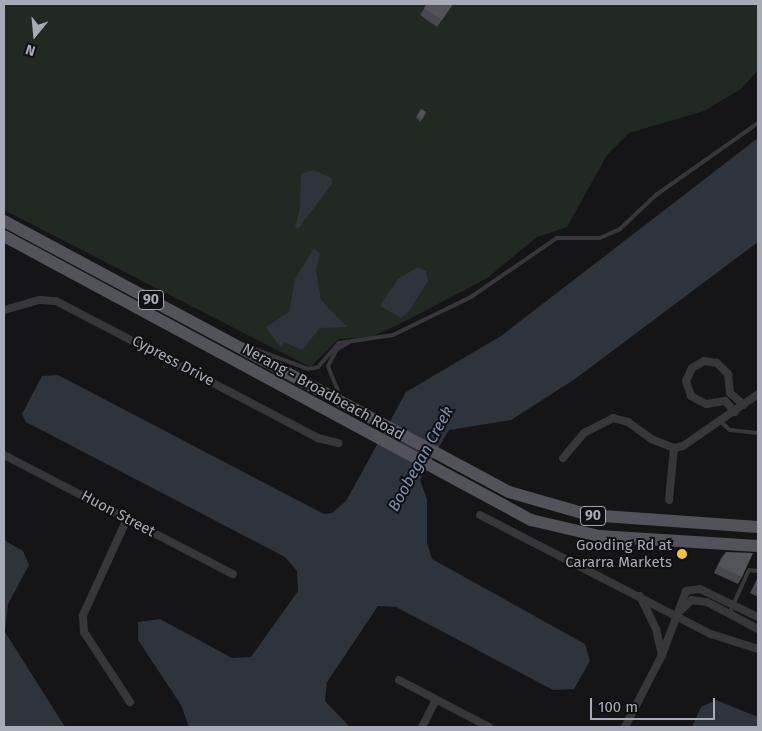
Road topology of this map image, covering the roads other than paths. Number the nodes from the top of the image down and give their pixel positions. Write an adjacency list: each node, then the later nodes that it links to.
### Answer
1 (758, 124): 5 (lane)
2 (4, 221): 6 (main road, Nerang - Broadbeach Road / 90)
3 (4, 236): 23 (main road, Nerang - Broadbeach Road / 90)
4 (4, 310): 15 (street, Cypress Drive)
5 (350, 342): 7 (lane); 8 (lane)
6 (231, 344): 7 (lane); 11 (main road, Nerang - Broadbeach Road / 90)
7 (318, 367): 8 (lane)
8 (328, 373): 11 (lane)
9 (758, 394): 10 (street)
10 (744, 405): 12 (street); 12 (street)
11 (347, 407): 22 (main road, Nerang - Broadbeach Road / 90)
12 (735, 412): 13 (street)
13 (721, 422): 14 (lane); 16 (street)
14 (758, 433)
15 (338, 443)
16 (674, 448): 18 (street); 19 (street)
17 (4, 455): 21 (street, Huon Street)
18 (563, 458)
19 (669, 500)
20 (480, 515): 26 (street)
21 (127, 519): 25 (street, Huon Street); 36 (street)
22 (758, 527)
23 (758, 546)
24 (758, 571): 27 (lane)
25 (232, 574)
26 (639, 595): 29 (street); 33 (street)
27 (734, 604): 28 (lane); 29 (street); 30 (street)
28 (729, 614): 29 (street); 31 (street)
29 (676, 616): 32 (street); 33 (street)
30 (758, 616)
31 (758, 629)
32 (758, 649)
33 (662, 655): 39 (street)
34 (399, 680): 35 (street)
35 (436, 699): 37 (street); 38 (street)
36 (130, 702)
37 (422, 727)
38 (489, 727)
39 (625, 727)

